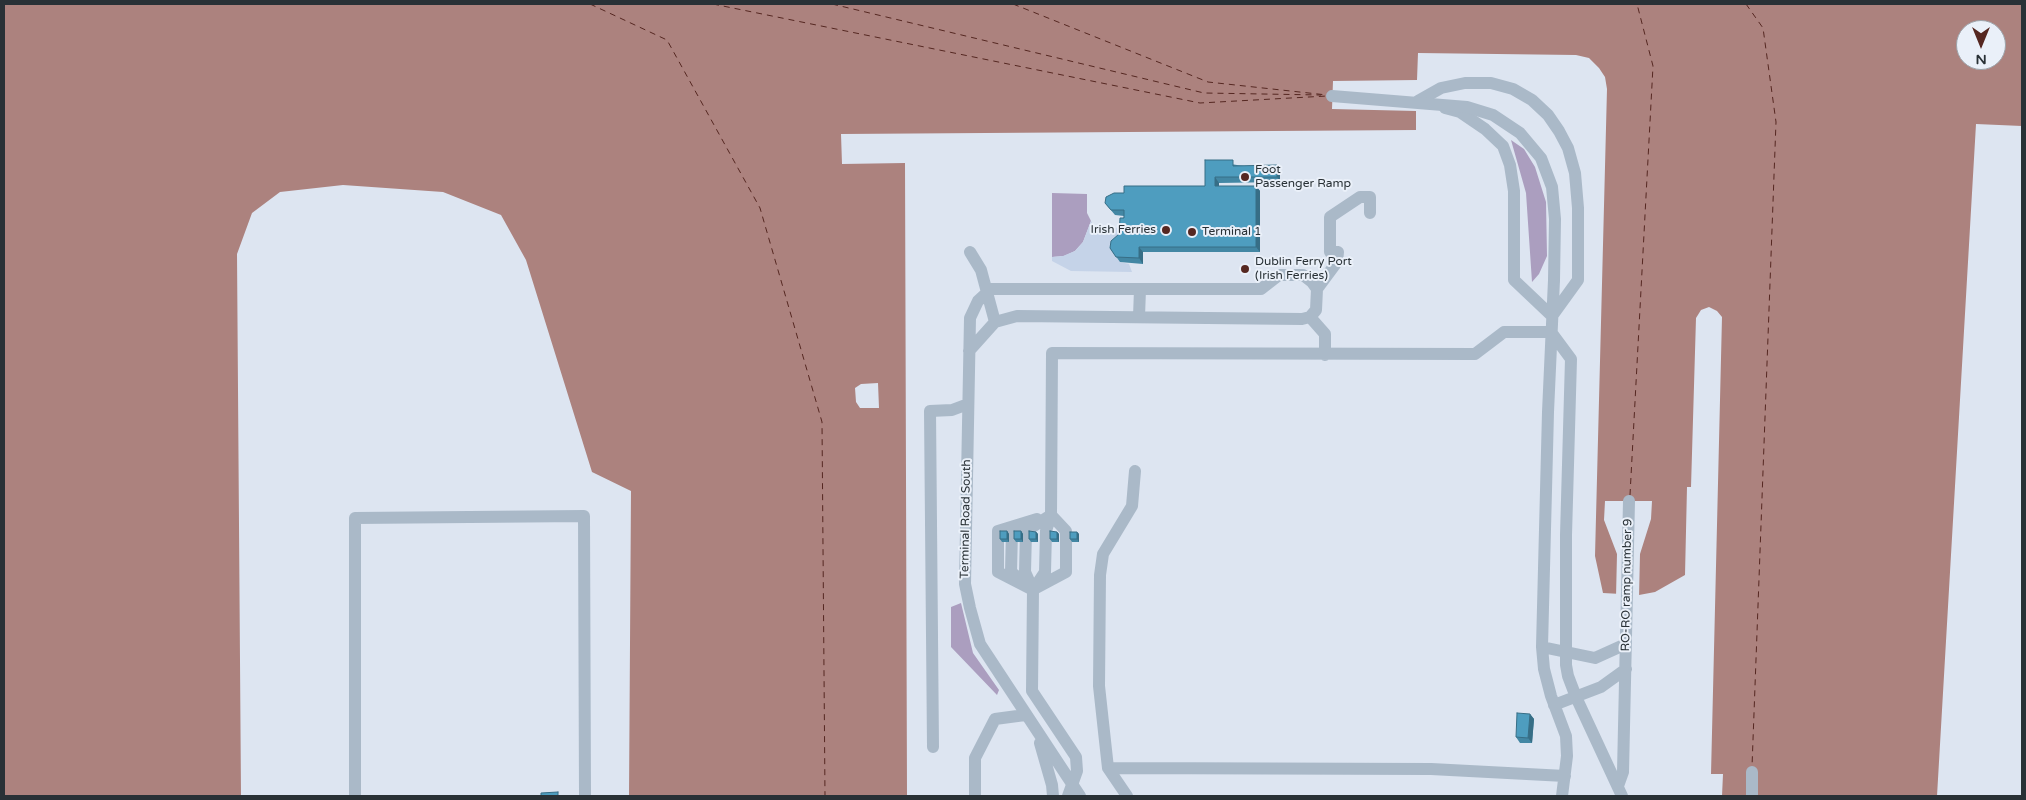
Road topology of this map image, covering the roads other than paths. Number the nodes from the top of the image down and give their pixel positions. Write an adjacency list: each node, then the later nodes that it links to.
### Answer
1 (1418, 101): 7 (street); 7 (street); 7 (street, bridge)
2 (1370, 213): 5 (street)
3 (970, 252): 6 (street)
4 (1140, 289): 5 (street); 6 (street); 8 (street)
5 (1317, 290): 9 (street)
6 (987, 292): 10 (street); 12 (street, Terminal Road South)
7 (1552, 316): 11 (street)
8 (1140, 318): 9 (street); 10 (street)
9 (1310, 318): 13 (street)
10 (995, 322): 12 (street)
11 (1551, 332): 13 (street); 20 (street); 21 (street)
12 (969, 351): 14 (street, Terminal Road South)
13 (1325, 355): 17 (street)
14 (968, 404): 25 (street, Terminal Road South); 27 (street)
15 (1135, 471): 28 (street)
16 (1629, 501): 19 (street, RO-RO ramp number 9)
17 (1051, 515): 18 (street); 18 (street); 18 (street); 18 (street); 18 (street)
18 (1033, 590): 32 (street)
19 (1626, 644): 21 (street); 22 (street, RO-RO ramp number 9)
20 (1542, 646): 21 (street); 24 (street)
21 (1565, 652): 23 (street)
22 (1626, 669): 23 (street); 31 (street, RO-RO ramp number 9)
23 (1576, 698): 24 (street); 31 (street)
24 (1554, 705): 30 (street)
25 (1025, 714): 26 (street, Terminal Road South); 35 (street)
26 (1036, 728): 32 (street, Terminal Road South); 36 (street, Terminal Road South)
27 (932, 747)
28 (1108, 768): 30 (street); 37 (street)
29 (1752, 772): 39 (street)
30 (1564, 776): 38 (street)
31 (1620, 791)
32 (1074, 793)
33 (355, 796): 34 (street)
34 (585, 796)
35 (975, 796)
36 (1053, 796)
37 (1127, 796)
38 (1562, 796)
39 (1752, 796)

